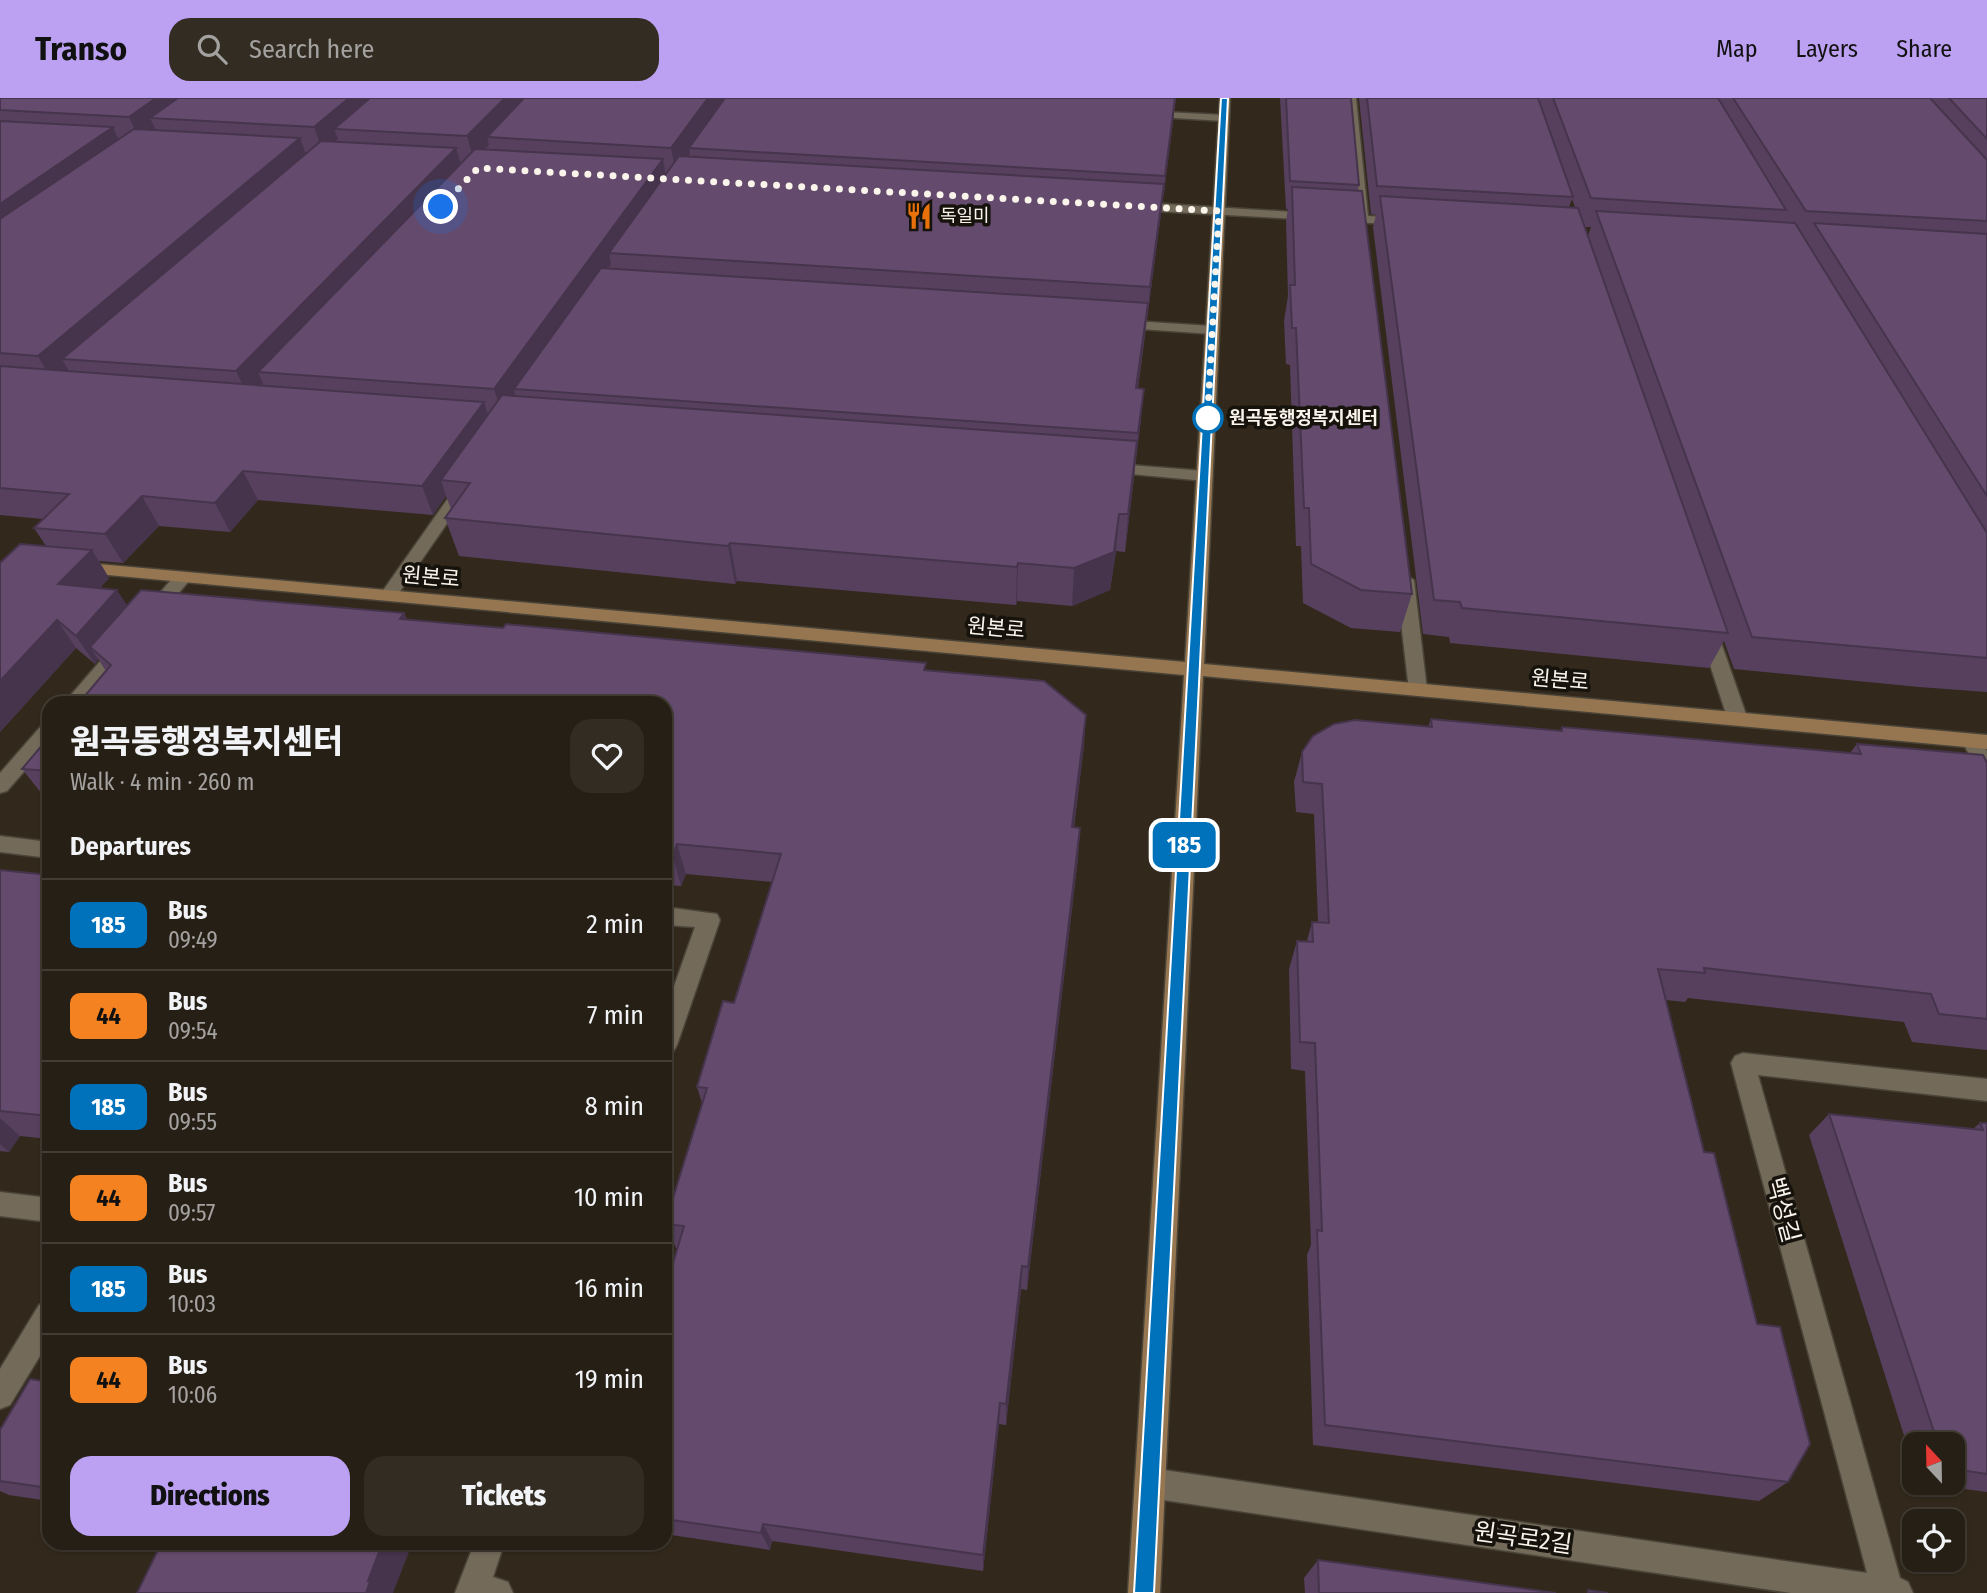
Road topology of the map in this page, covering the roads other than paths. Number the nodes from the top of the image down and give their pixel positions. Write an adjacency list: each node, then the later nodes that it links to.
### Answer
1 (1351, 98): 7 (street)
2 (1224, 108): 3 (street); 5 (street)
3 (1128, 114)
4 (1122, 206): 5 (street)
5 (1219, 211): 7 (street); 9 (street)
6 (1416, 223): 7 (street)
7 (1363, 227)
8 (1101, 323): 9 (street)
9 (1212, 330): 12 (street)
10 (1093, 467): 12 (street)
11 (476, 470): 16 (street)
12 (1205, 475): 18 (street)
13 (52, 565): 15 (street, 원본로)
14 (1403, 566): 19 (street)
15 (183, 577): 16 (street, 원본로); 20 (street)
16 (388, 596): 18 (street, 원본로)
17 (1703, 614): 21 (street)
18 (1194, 669): 19 (street, 원본로); 35 (street)
19 (1418, 690): 21 (street, 원본로)
20 (79, 696)
21 (1738, 720): 23 (street, 원본로)
22 (42, 738): 25 (street)
23 (1980, 742): 24 (street)
24 (1987, 770)
25 (0, 786)
26 (0, 844): 27 (street)
27 (42, 849)
28 (672, 917): 29 (street)
29 (672, 1025)
30 (1987, 1090): 39 (street, 백성길)
31 (0, 1204): 32 (street)
32 (42, 1209)
33 (42, 1326): 34 (street)
34 (0, 1395)
35 (1150, 1483): 38 (street); 39 (street, 원곡로2길)
36 (488, 1550): 37 (street)
37 (481, 1592)
38 (1144, 1593)
39 (1891, 1593)

